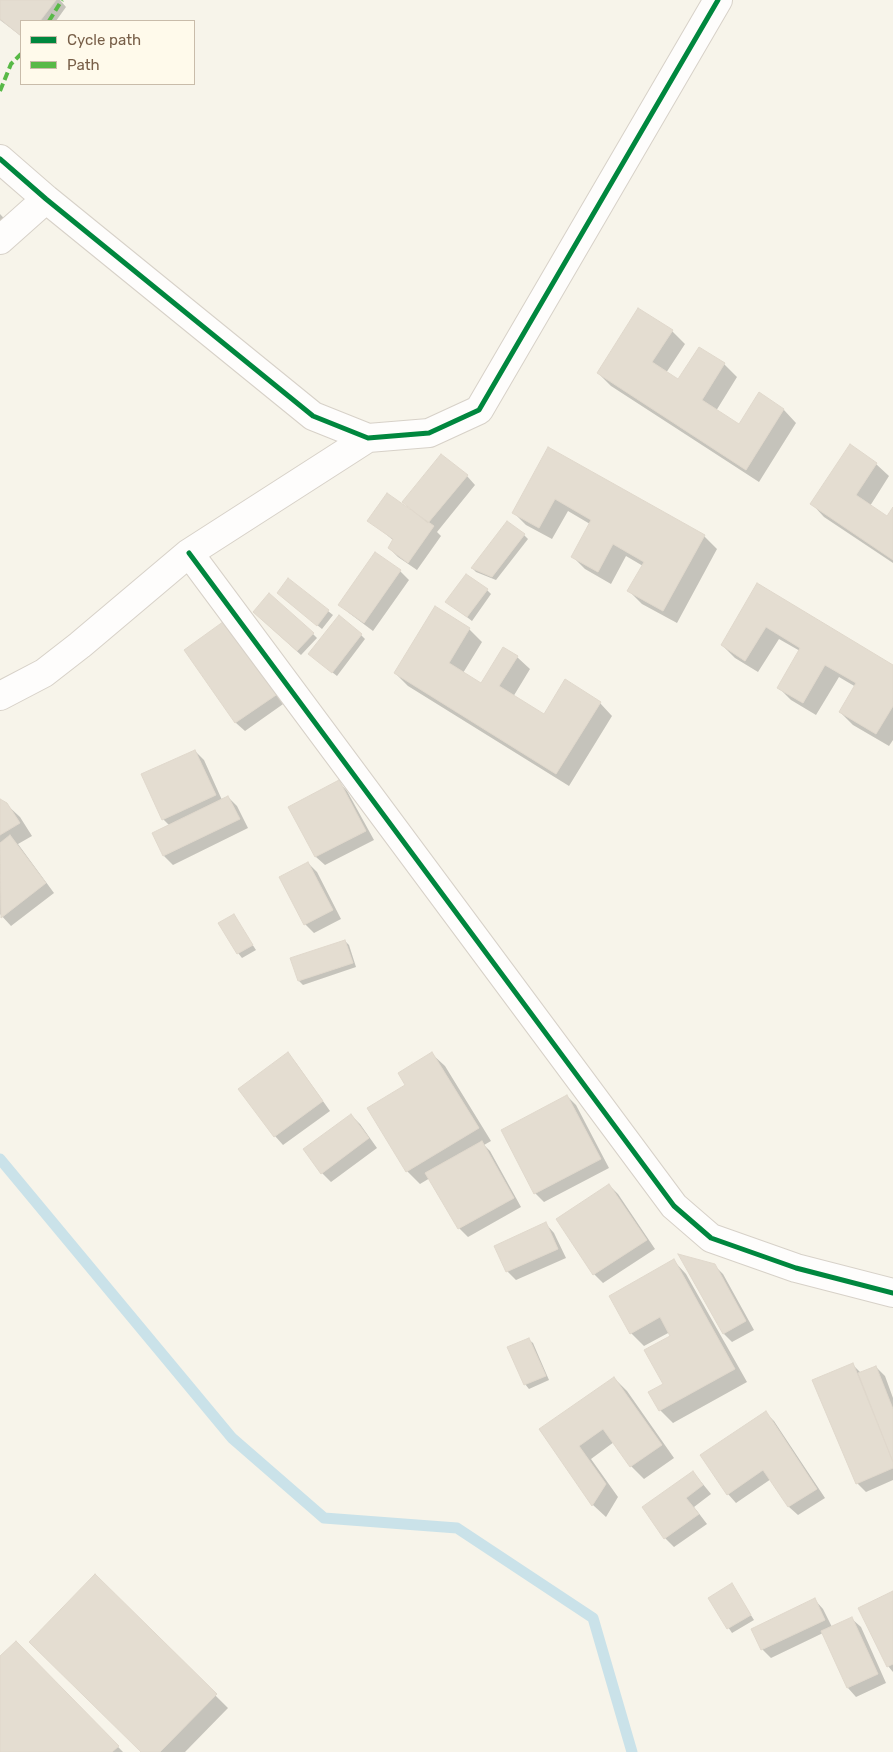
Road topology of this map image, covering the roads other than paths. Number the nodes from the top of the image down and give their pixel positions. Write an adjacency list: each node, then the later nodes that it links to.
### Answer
1 (718, 0): 5 (street)
2 (0, 160): 3 (street)
3 (46, 199): 4 (street); 5 (street)
4 (0, 240)
5 (368, 438): 6 (street)
6 (189, 553): 7 (street); 8 (street)
7 (0, 696)
8 (893, 1293)

